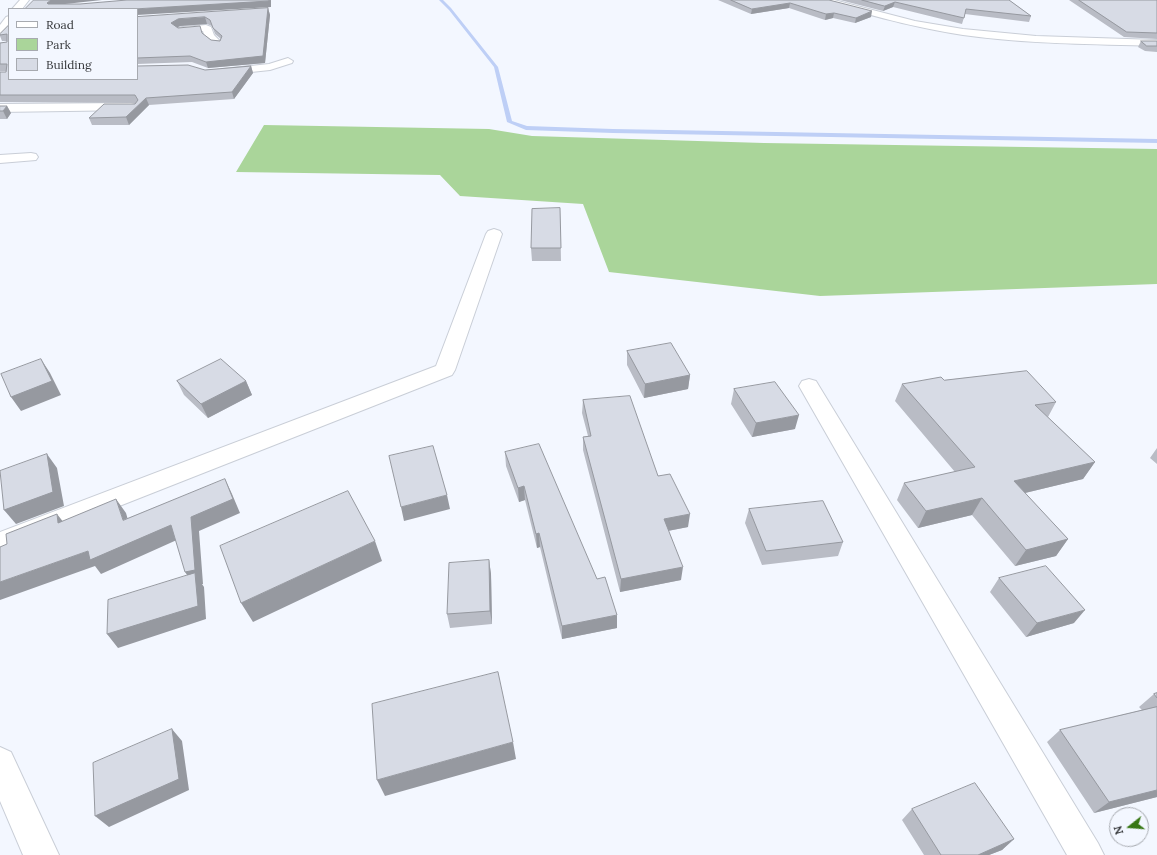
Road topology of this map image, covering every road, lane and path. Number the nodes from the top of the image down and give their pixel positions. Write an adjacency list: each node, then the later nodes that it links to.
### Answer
1 (25, 0): 3 (street)
2 (824, 0): 5 (street)
3 (18, 8)
4 (138, 34): 6 (street)
5 (1157, 43)
6 (218, 44)
7 (288, 61): 8 (street)
8 (215, 72)
9 (134, 107): 10 (street)
10 (0, 108)
11 (31, 157): 12 (street)
12 (0, 160)
13 (494, 234): 15 (street)
14 (809, 386): 18 (street)
15 (0, 543)
16 (0, 763): 17 (street)
17 (41, 855)
18 (1086, 855)

